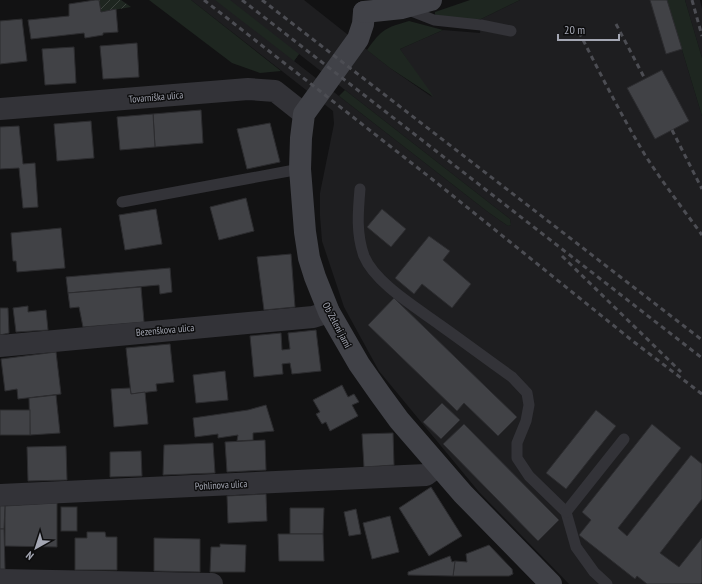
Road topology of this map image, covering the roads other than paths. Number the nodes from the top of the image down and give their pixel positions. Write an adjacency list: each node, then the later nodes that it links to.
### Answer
1 (431, 0): 3 (street)
2 (359, 6): 3 (street); 6 (street, Ob Zeleni jami)
3 (402, 8): 4 (lane)
4 (511, 31)
5 (0, 109): 6 (street, Tovarniška ulica)
6 (304, 114): 7 (street, Ob Zeleni jami)
7 (300, 169): 9 (lane); 10 (street, Ob Zeleni jami)
8 (360, 189): 15 (lane)
9 (122, 202)
10 (329, 312): 11 (street, Bezenškova ulica); 13 (street, Ob Zeleni jami)
11 (0, 346)
12 (624, 439): 15 (lane)
13 (432, 470): 14 (street, Pohlinova ulica); 17 (street, Ob Zeleni jami)
14 (0, 495)
15 (566, 512): 19 (lane)
16 (0, 580): 18 (street)
17 (547, 583)
18 (212, 584)
19 (607, 584)

